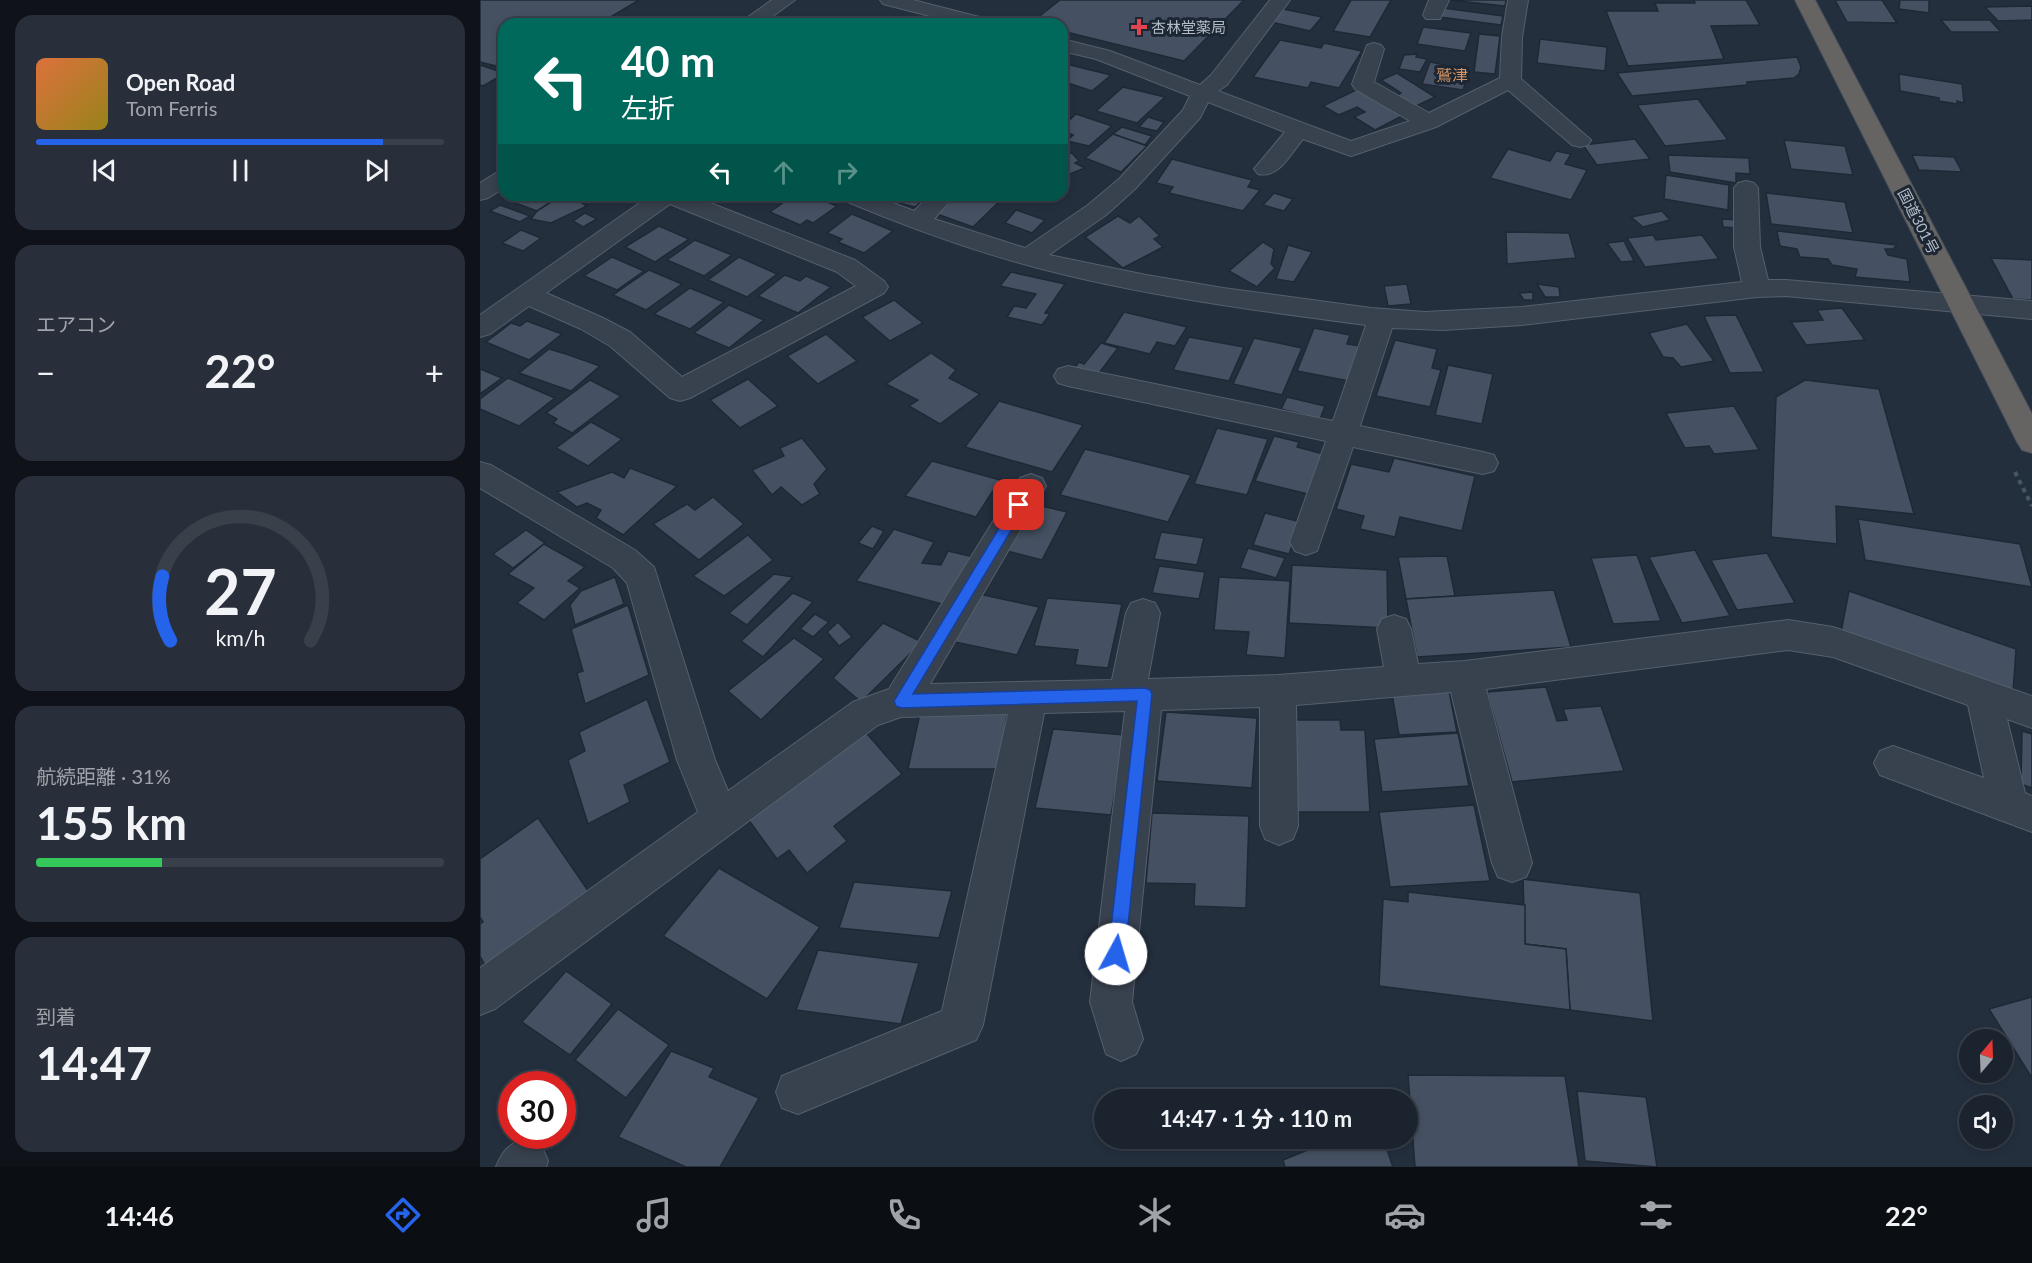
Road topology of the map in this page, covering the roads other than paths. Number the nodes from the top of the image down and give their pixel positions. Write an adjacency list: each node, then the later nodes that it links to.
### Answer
1 (785, 0): 6 (street)
2 (890, 0): 7 (street)
3 (1280, 0): 11 (street)
4 (1518, 0): 10 (street)
5 (1805, 0): 27 (highway, 国道301号)
6 (756, 18)
7 (960, 18)
8 (1068, 46): 11 (street)
9 (1374, 48): 12 (street)
10 (1510, 81): 12 (street); 14 (street)
11 (1202, 94): 13 (street); 24 (street)
12 (1428, 122): 13 (street)
13 (1298, 130): 15 (street)
14 (1580, 140)
15 (1266, 169)
16 (498, 182): 18 (street)
17 (1746, 188): 25 (street)
18 (480, 193)
19 (660, 201): 26 (street)
20 (683, 201): 26 (street)
21 (866, 201): 23 (street)
22 (937, 201): 23 (street)
23 (917, 222): 24 (street)
24 (1029, 256): 29 (street)
25 (1757, 289): 27 (street); 29 (street)
26 (527, 295): 30 (street)
27 (1963, 305): 28 (street); 33 (highway, 国道301号)
28 (2032, 310)
29 (1382, 318): 32 (street)
30 (480, 328)
31 (1068, 376): 32 (street)
32 (1343, 432): 34 (street); 37 (street)
33 (2032, 442)
34 (1483, 463)
35 (480, 473): 50 (street)
36 (1031, 486): 46 (street)
37 (1306, 542)
38 (1143, 613): 43 (street)
39 (1394, 629): 41 (street)
40 (1465, 676): 41 (street); 45 (street); 52 (street)
41 (1404, 680): 42 (street)
42 (1278, 691): 43 (street); 51 (street)
43 (1136, 695): 44 (street); 54 (street)
44 (1030, 696): 46 (street); 55 (street)
45 (1984, 696): 47 (street); 49 (street)
46 (901, 701): 50 (street)
47 (2032, 712)
48 (1893, 763): 49 (street)
49 (2021, 810)
50 (720, 818): 53 (street)
51 (1279, 826)
52 (1512, 863)
53 (480, 994)
54 (1121, 1040)
55 (798, 1092)

